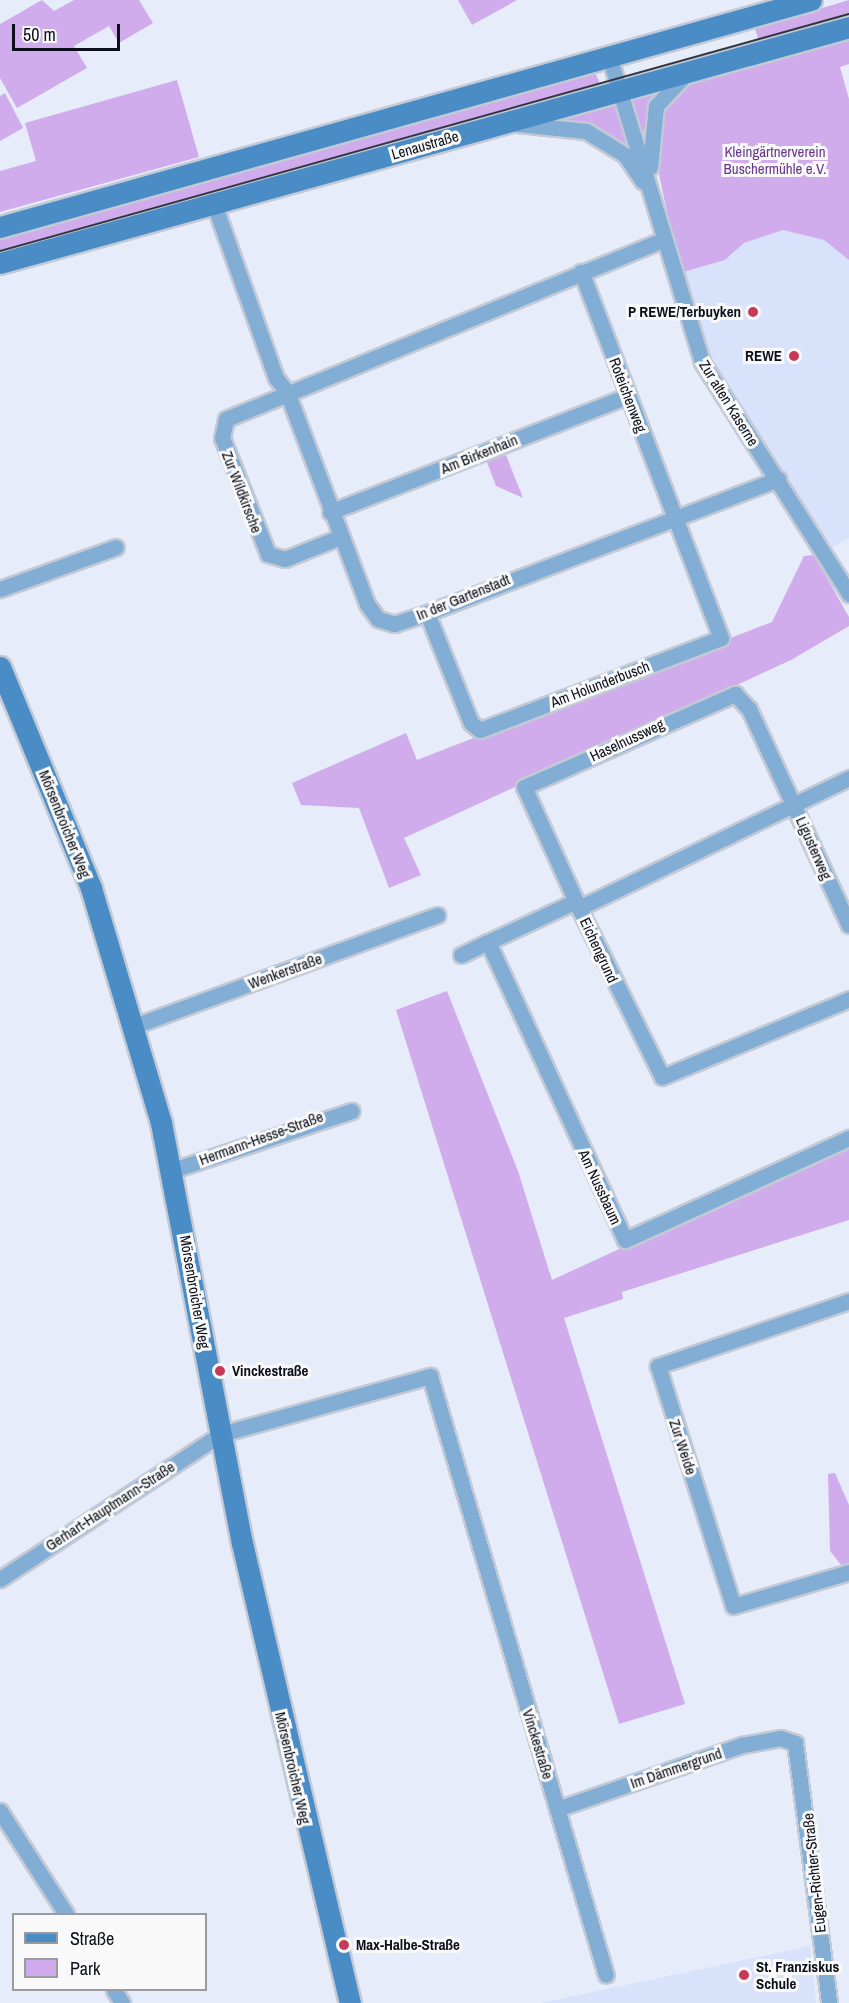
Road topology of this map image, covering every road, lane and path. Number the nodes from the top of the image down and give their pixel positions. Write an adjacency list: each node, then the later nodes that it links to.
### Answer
1 (811, 0): 3 (main road)
2 (849, 27): 4 (main road, Lenaustraße)
3 (610, 59): 5 (street, Zur alten Kaserne); 9 (main road)
4 (687, 73): 5 (main road, Lenaustraße); 7 (street, Zur alten Kaserne)
5 (620, 92): 6 (main road, Lenaustraße); 7 (street, Zur alten Kaserne)
6 (499, 125): 7 (street, Zur alten Kaserne); 8 (main road, Lenaustraße)
7 (652, 194): 10 (street, Zur alten Kaserne)
8 (214, 204): 11 (main road, Lenaustraße); 13 (street, In der Gartenstadt)
9 (0, 227)
10 (663, 239): 12 (street); 15 (street, Zur alten Kaserne)
11 (0, 263)
12 (581, 273): 13 (street); 14 (street, Roteichenweg)
13 (287, 392): 16 (street, In der Gartenstadt); 18 (street, Zur Wildkirsche)
14 (628, 396): 16 (street, Am Birkenhain); 17 (street, Roteichenweg)
15 (778, 479): 17 (street, In der Gartenstadt); 21 (street, Zur alten Kaserne)
16 (330, 512): 18 (street, In der Gartenstadt)
17 (675, 518): 22 (street, In der Gartenstadt); 22 (street, Am Holunderbusch)
18 (340, 537): 22 (street, In der Gartenstadt)
19 (116, 547): 20 (street)
20 (0, 589)
21 (849, 594)
22 (427, 613)
23 (0, 667): 32 (main road, Mörsenbroicher Weg)
24 (849, 778): 25 (street, Eichengrund)
25 (794, 805): 26 (street, Eichengrund); 26 (street, Haselnussweg); 28 (street, Ligusterweg)
26 (577, 904): 29 (street); 31 (street, Eichengrund)
27 (437, 915): 32 (street, Wenkerstraße)
28 (849, 925)
29 (488, 942): 30 (street); 34 (street, Am Nussbaum)
30 (461, 955)
31 (849, 999)
32 (134, 1026): 35 (main road, Mörsenbroicher Weg)
33 (351, 1111): 35 (street, Hermann-Hesse-Straße)
34 (849, 1138)
35 (173, 1170): 37 (main road, Mörsenbroicher Weg)
36 (849, 1301): 38 (street, Zur Weide)
37 (221, 1434): 39 (street, Gerhart-Hauptmann-Straße); 41 (street, Vinckestraße); 45 (main road, Mörsenbroicher Weg)
38 (849, 1572)
39 (0, 1579)
40 (795, 1743): 41 (street, Im Dämmergrund); 46 (street, Eugen-Richter-Straße)
41 (558, 1809): 44 (street, Vinckestraße)
42 (0, 1811): 43 (street)
43 (65, 1913)
44 (606, 1975)
45 (351, 2003)
46 (829, 2003)

